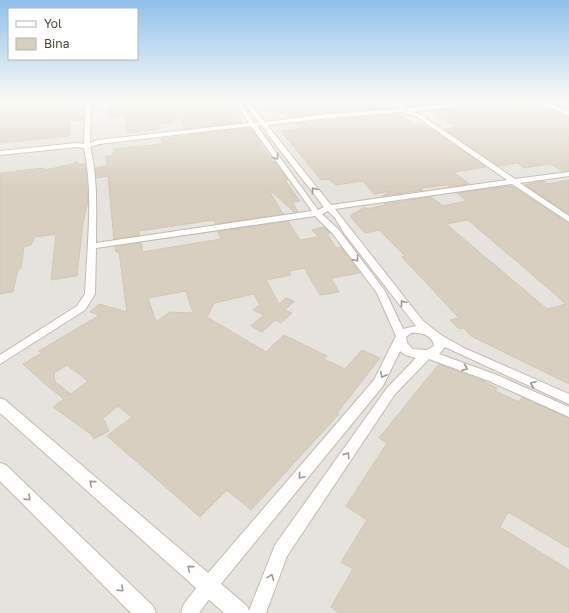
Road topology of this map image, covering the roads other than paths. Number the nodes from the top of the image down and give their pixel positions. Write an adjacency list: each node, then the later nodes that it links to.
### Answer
1 (88, 131): 6 (street)
2 (193, 131): 6 (street)
3 (257, 131): 12 (street, one-way to 12)
4 (268, 131): 11 (street, one-way to 4)
5 (440, 131): 10 (street)
6 (88, 142): 8 (street); 14 (street)
7 (0, 149): 8 (street)
8 (5, 151)
9 (569, 174): 10 (street)
10 (514, 182): 11 (street); 13 (street)
11 (328, 208): 12 (street); 15 (street, one-way to 11)
12 (318, 213): 14 (street); 16 (street, one-way to 16)
13 (569, 220)
14 (92, 246): 18 (street)
15 (433, 335): 16 (street); 17 (street); 19 (street, one-way to 15)
16 (401, 338): 17 (street); 23 (street, one-way to 23)
17 (427, 355): 21 (street, one-way to 21); 27 (street, one-way to 17)
18 (0, 360)
19 (569, 399)
20 (0, 404): 23 (street, one-way to 20)
21 (569, 412)
22 (0, 470): 24 (street, one-way to 24)
23 (209, 585): 25 (street); 26 (street)
24 (146, 613)
25 (190, 613)
26 (240, 613)
27 (257, 613)

